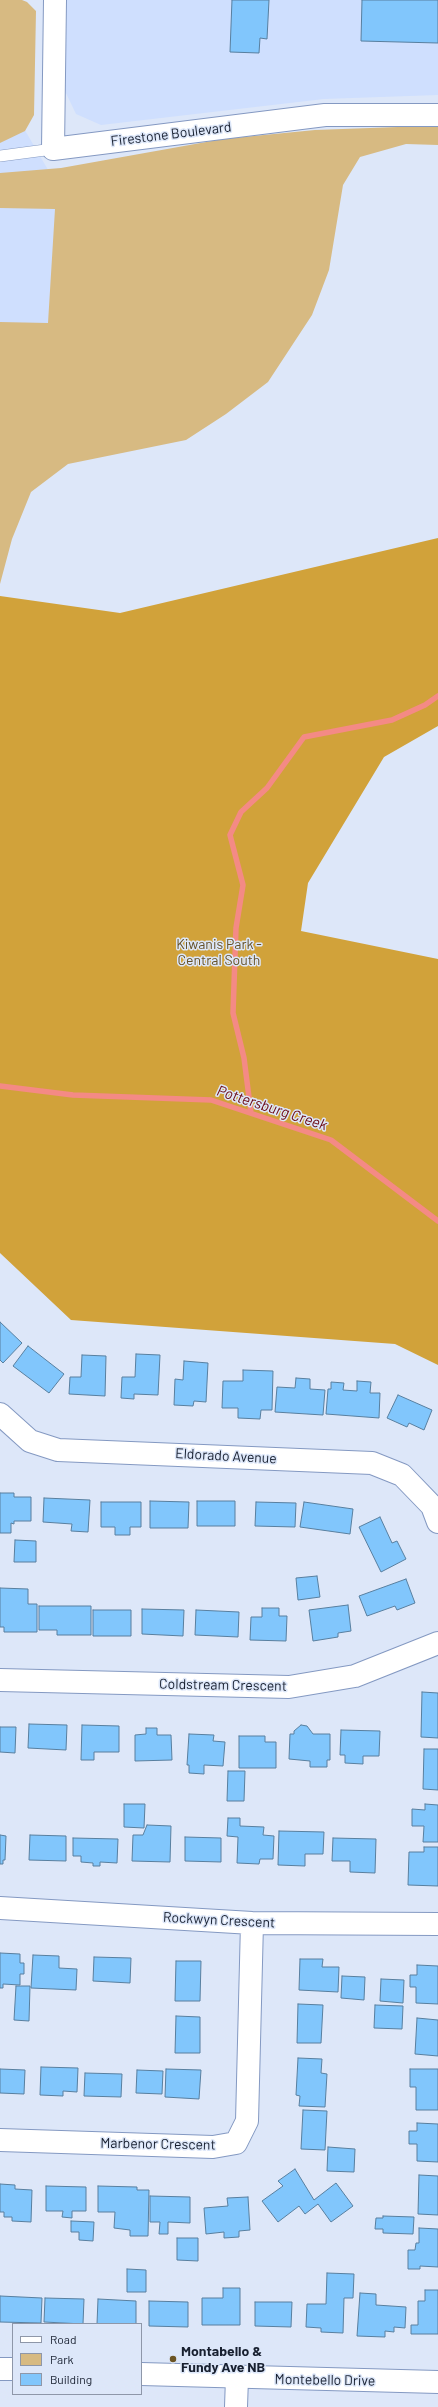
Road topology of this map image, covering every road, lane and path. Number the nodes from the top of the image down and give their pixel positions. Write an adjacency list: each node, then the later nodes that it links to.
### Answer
1 (55, 0): 3 (street)
2 (438, 115): 3 (street, Firestone Boulevard)
3 (54, 149): 4 (lane)
4 (0, 156)
5 (0, 1414): 6 (street, Eldorado Avenue)
6 (438, 1522)
7 (438, 1643): 8 (street, Coldstream Crescent)
8 (0, 1680)
9 (0, 1908): 10 (street, Rockwyn Crescent)
10 (252, 1923): 11 (street, Rockwyn Crescent); 12 (street, Marbenor Crescent)
11 (438, 1924)
12 (0, 2140)
13 (0, 2369): 14 (street)
14 (12, 2369)
15 (142, 2374): 16 (street, Montebello Drive)
16 (237, 2378): 17 (street, Montebello Drive); 18 (street)
17 (438, 2382)
18 (236, 2407)

